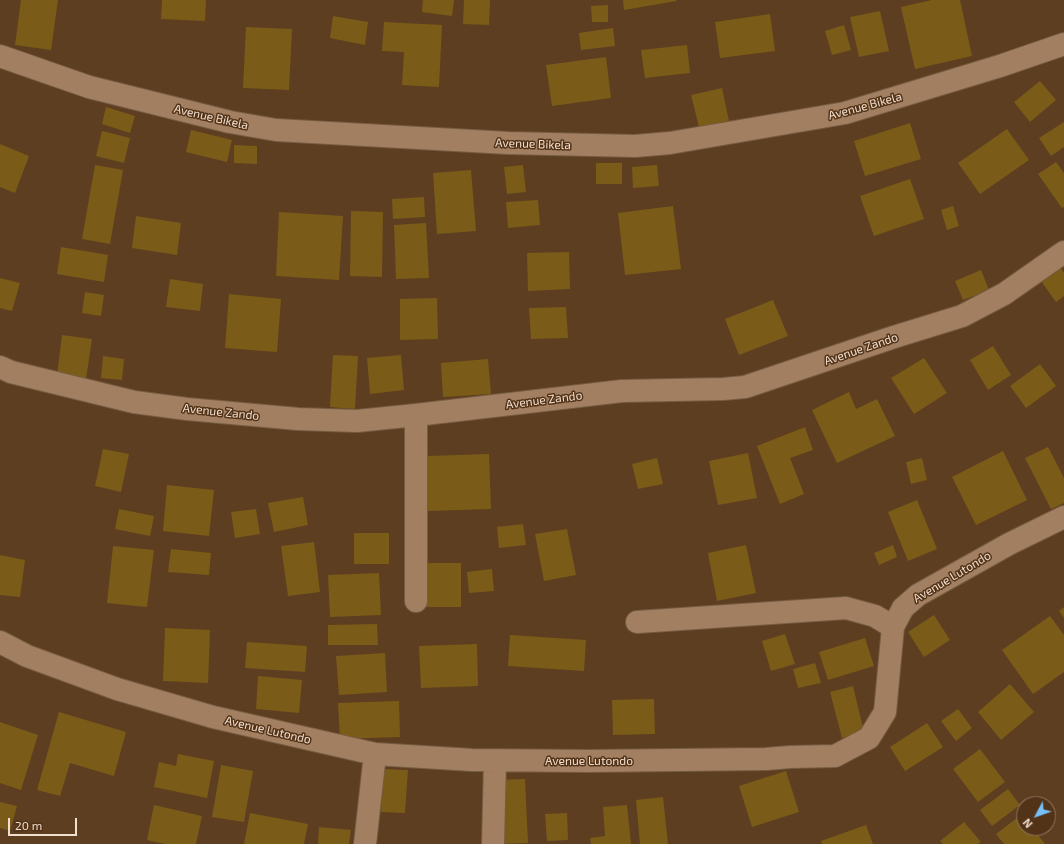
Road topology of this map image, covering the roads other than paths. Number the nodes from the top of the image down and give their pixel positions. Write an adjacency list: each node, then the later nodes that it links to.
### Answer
1 (1064, 44): 2 (street, Avenue Bikela)
2 (0, 56)
3 (1064, 252): 5 (street, Avenue Zando)
4 (0, 367): 5 (street, Avenue Zando)
5 (416, 415): 7 (street)
6 (1064, 517): 9 (street, Avenue Lutondo)
7 (416, 601)
8 (637, 622): 9 (street)
9 (893, 627): 12 (street, Avenue Lutondo)
10 (0, 642): 11 (street, Avenue Lutondo)
11 (376, 754): 12 (street, Avenue Lutondo); 13 (street)
12 (495, 761): 14 (street)
13 (365, 844)
14 (493, 844)

